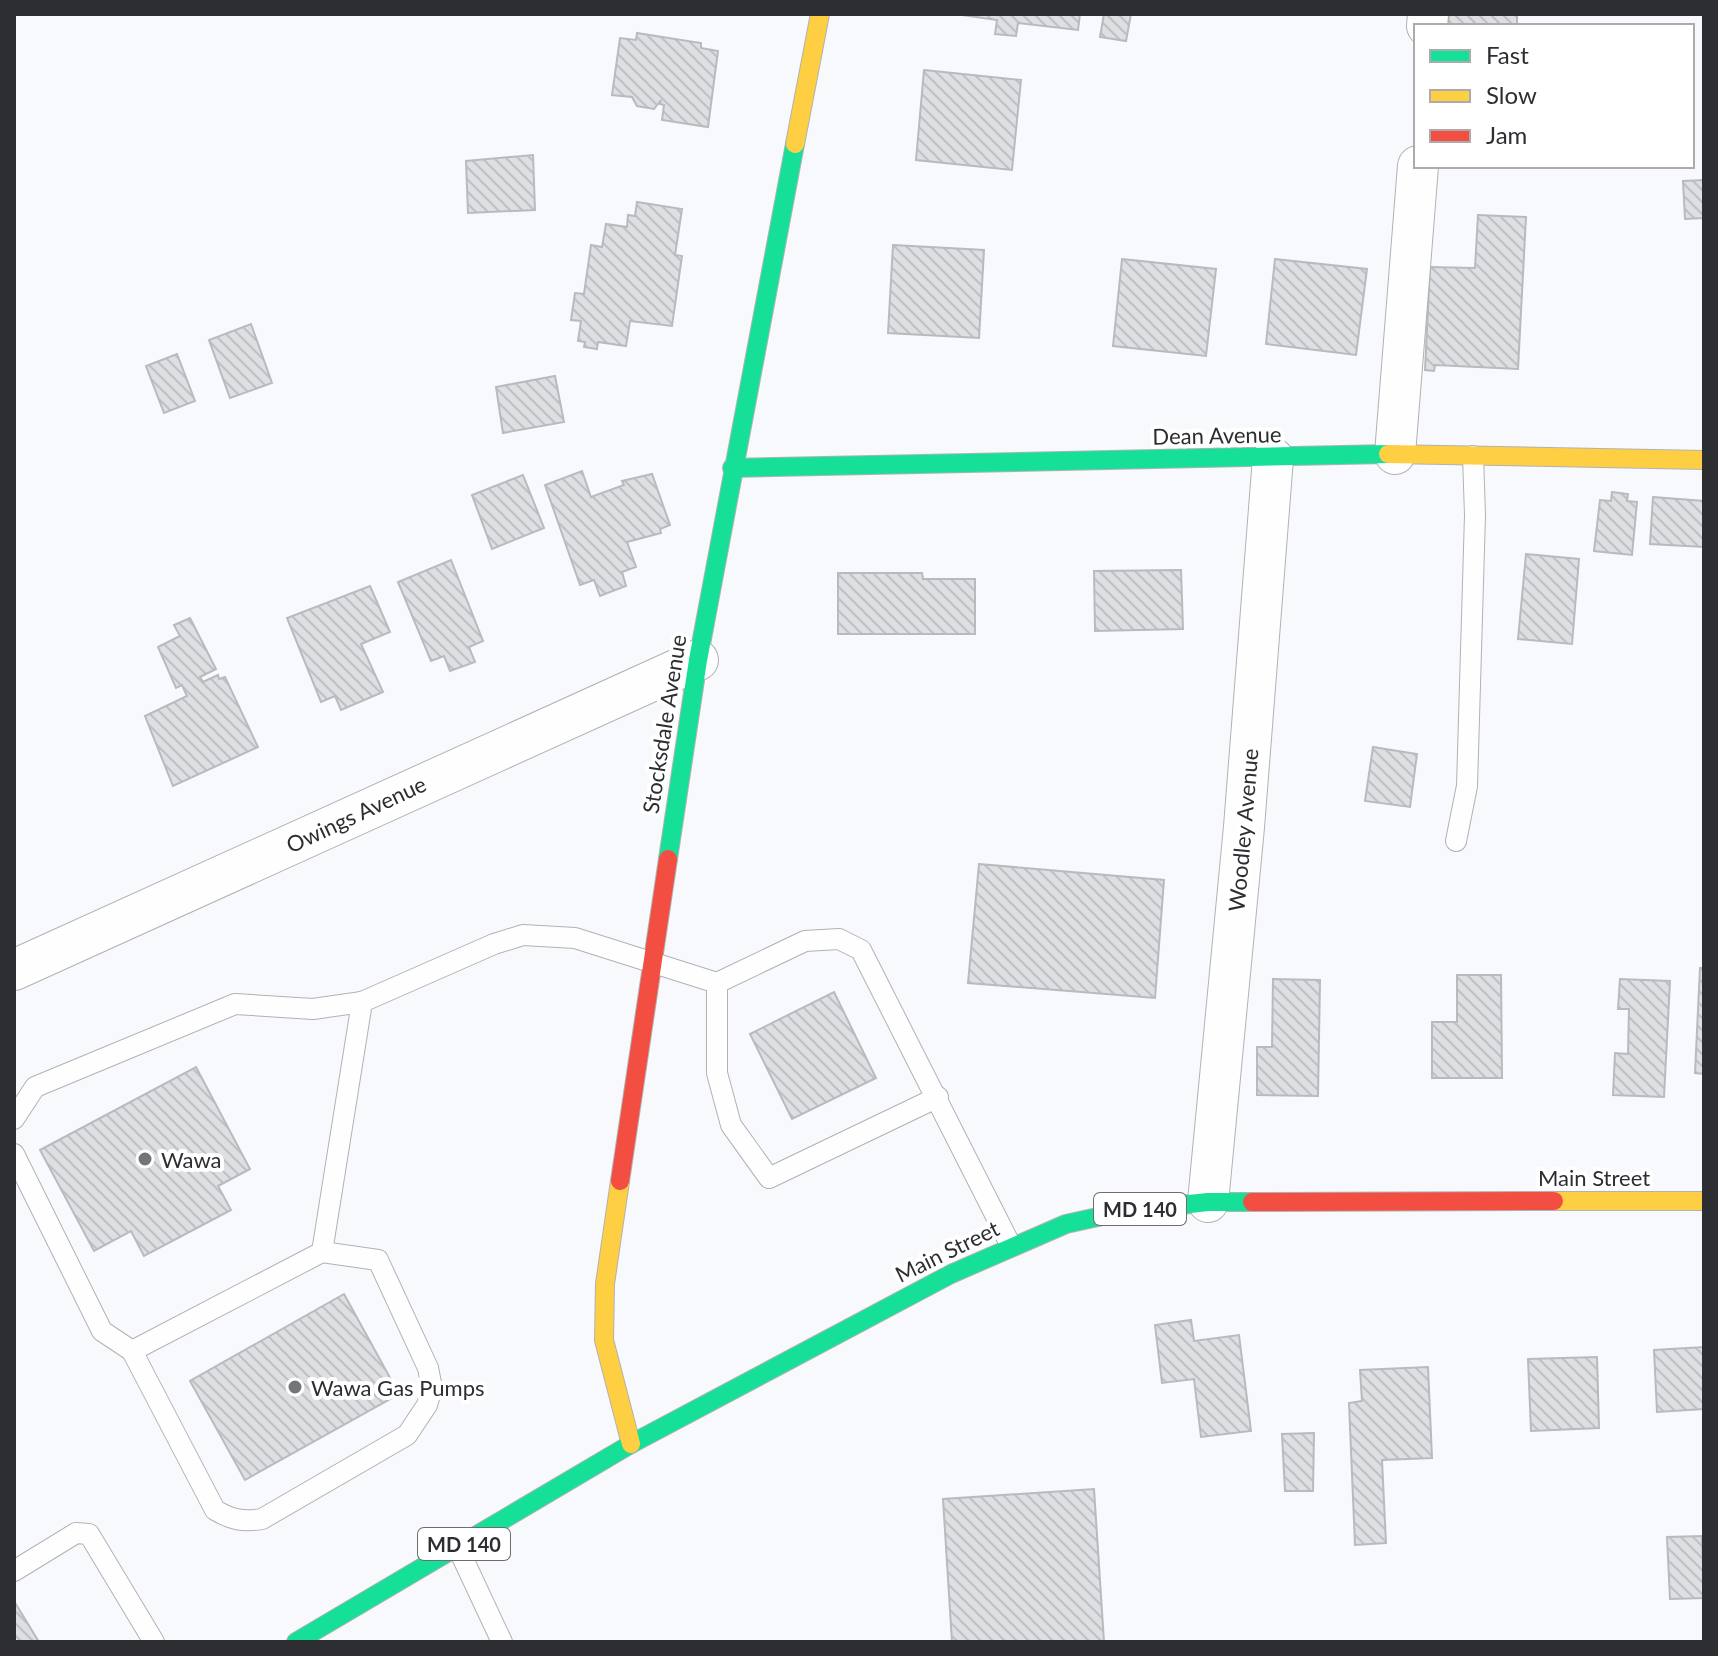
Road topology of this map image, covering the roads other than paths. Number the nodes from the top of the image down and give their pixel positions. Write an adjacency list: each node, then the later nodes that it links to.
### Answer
1 (820, 14): 7 (street, Stocksdale Avenue)
2 (1418, 168): 3 (street)
3 (1395, 454): 4 (street, Dean Avenue); 5 (street, Dean Avenue)
4 (1473, 456): 6 (street, Dean Avenue); 9 (lane)
5 (1273, 458): 7 (street, Dean Avenue); 18 (street, Woodley Avenue)
6 (1704, 460)
7 (732, 468): 8 (street, Stocksdale Avenue)
8 (698, 660): 10 (street, Stocksdale Avenue); 11 (street, Owings Avenue)
9 (1456, 841)
10 (651, 964): 12 (lane); 13 (lane); 22 (street, Stocksdale Avenue)
11 (14, 970)
12 (717, 983): 14 (lane); 14 (lane)
13 (362, 1002): 15 (lane); 20 (lane)
14 (938, 1097): 19 (lane)
15 (14, 1119)
16 (14, 1154): 21 (lane)
17 (1704, 1201): 18 (street, Main Street / MD 140)
18 (1208, 1202): 19 (street, Main Street / MD 140)
19 (1011, 1246): 22 (street, Main Street / MD 140)
20 (322, 1252): 21 (lane); 21 (lane)
21 (132, 1351)
22 (631, 1444): 23 (street, Main Street / MD 140)
23 (458, 1548): 26 (street, Main Street / MD 140); 27 (lane)
24 (14, 1571): 25 (lane)
25 (154, 1642)
26 (296, 1642)
27 (502, 1642)

